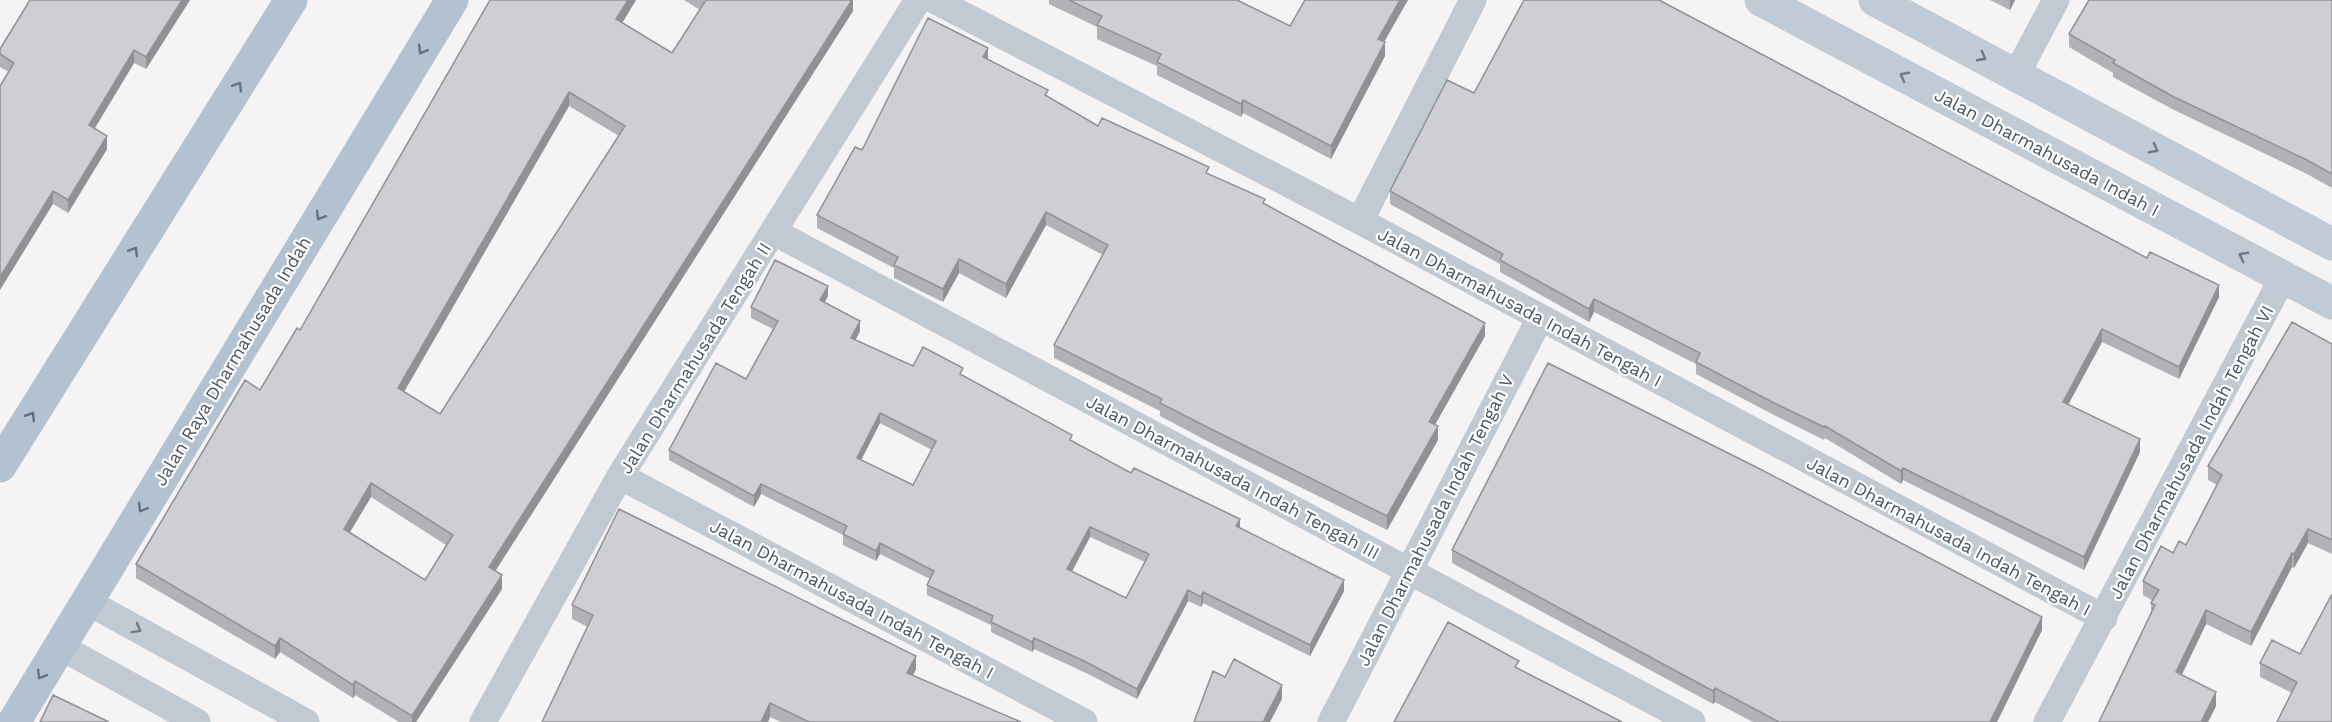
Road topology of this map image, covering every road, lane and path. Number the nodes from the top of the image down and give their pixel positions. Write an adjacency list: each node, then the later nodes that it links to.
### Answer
1 (291, 0): 16 (main road, one-way to 1)
2 (452, 0): 19 (main road, Jalan Raya Dharmahusada Indah, one-way to 19)
3 (918, 0): 11 (street, Jalan Dharmahusada Tengah II)
4 (934, 0): 10 (street, Jalan Dharmahusada Indah Tengah I)
5 (1473, 0): 10 (street)
6 (1761, 0): 13 (main road, Jalan Dharmahusada Indah I, one-way to 6)
7 (1875, 0): 9 (main road, one-way to 9)
8 (2056, 0): 9 (street)
9 (2016, 75): 12 (main road, one-way to 12)
10 (1360, 221): 15 (street, Jalan Dharmahusada Indah Tengah I)
11 (774, 232): 17 (street, Jalan Dharmahusada Tengah II); 18 (street, Jalan Dharmahusada Indah Tengah III)
12 (2332, 244)
13 (2283, 277): 14 (main road, Jalan Dharmahusada Indah I); 20 (street, Jalan Dharmahusada Indah Tengah VI)
14 (2332, 303)
15 (1540, 318): 18 (street, Jalan Dharmahusada Indah Tengah V); 20 (street, Jalan Dharmahusada Indah Tengah I)
16 (0, 466)
17 (620, 476): 25 (street, Jalan Dharmahusada Tengah II); 26 (street, Jalan Dharmahusada Indah Tengah I)
18 (1409, 571): 27 (street, Jalan Dharmahusada Indah Tengah V); 28 (street, Jalan Dharmahusada Indah Tengah III)
19 (86, 601): 21 (main road, Jalan Raya Dharmahusada Indah); 24 (street, one-way to 24)
20 (2103, 618): 29 (street, Jalan Dharmahusada Indah Tengah VI)
21 (59, 646): 22 (main road, Jalan Raya Dharmahusada Indah, one-way to 22); 23 (street)
22 (14, 722)
23 (197, 722)
24 (306, 722)
25 (483, 722)
26 (1084, 722)
27 (1331, 722)
28 (1692, 722)
29 (2047, 722)

